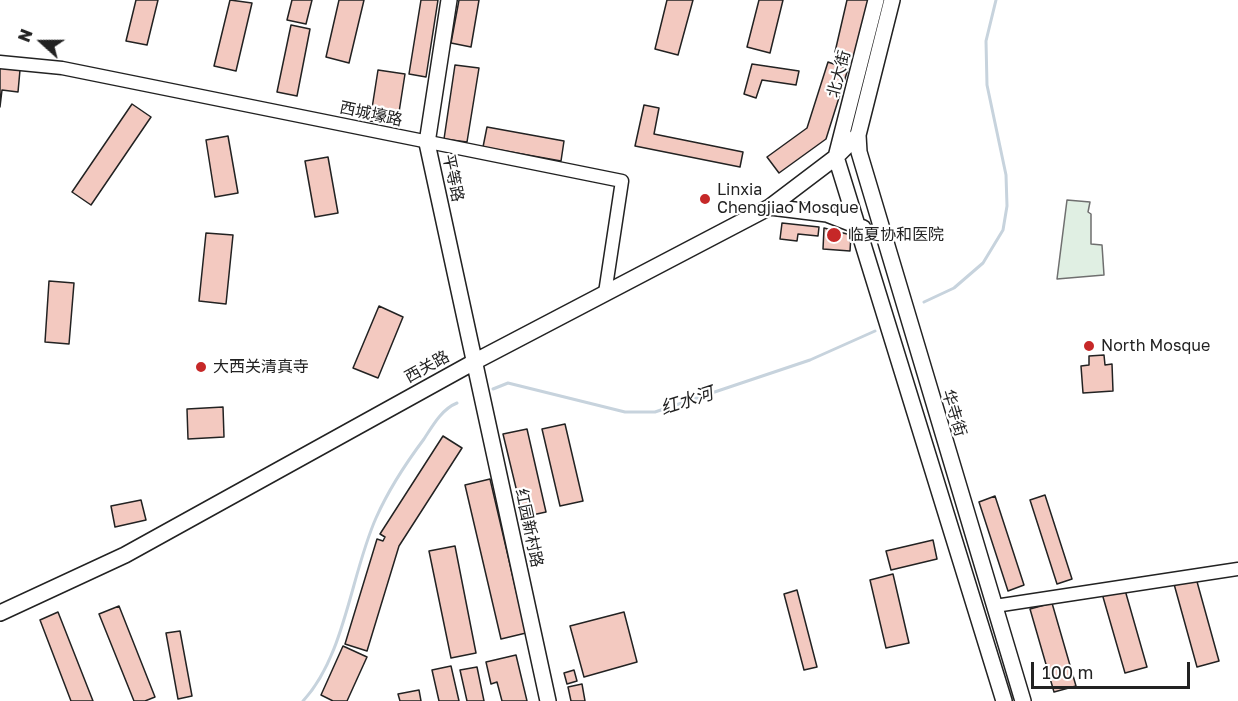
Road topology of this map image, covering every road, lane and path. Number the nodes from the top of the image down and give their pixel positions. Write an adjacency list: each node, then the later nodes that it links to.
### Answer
1 (449, 0): 6 (main road, 平等路)
2 (876, 0): 7 (main road, 北大街)
3 (892, 0): 5 (main road, 北大街)
4 (0, 62): 6 (street, 西城壕路)
5 (858, 135): 7 (main road, 西关路); 10 (main road, 华寺街)
6 (428, 143): 11 (street, 西城壕路); 12 (main road, 平等路)
7 (836, 157): 8 (main road, 西关路); 9 (main road)
8 (770, 207): 9 (main road); 11 (main road, 西关路)
9 (858, 226): 10 (main road); 17 (main road)
10 (880, 231): 14 (main road, 华寺街)
11 (605, 293): 12 (main road, 西关路)
12 (474, 362): 15 (main road, 西关路); 16 (main road, 红园新村路)
13 (1238, 569): 14 (street)
14 (995, 606): 18 (main road, 华寺街)
15 (0, 613)
16 (548, 701)
17 (1004, 701)
18 (1023, 701)

